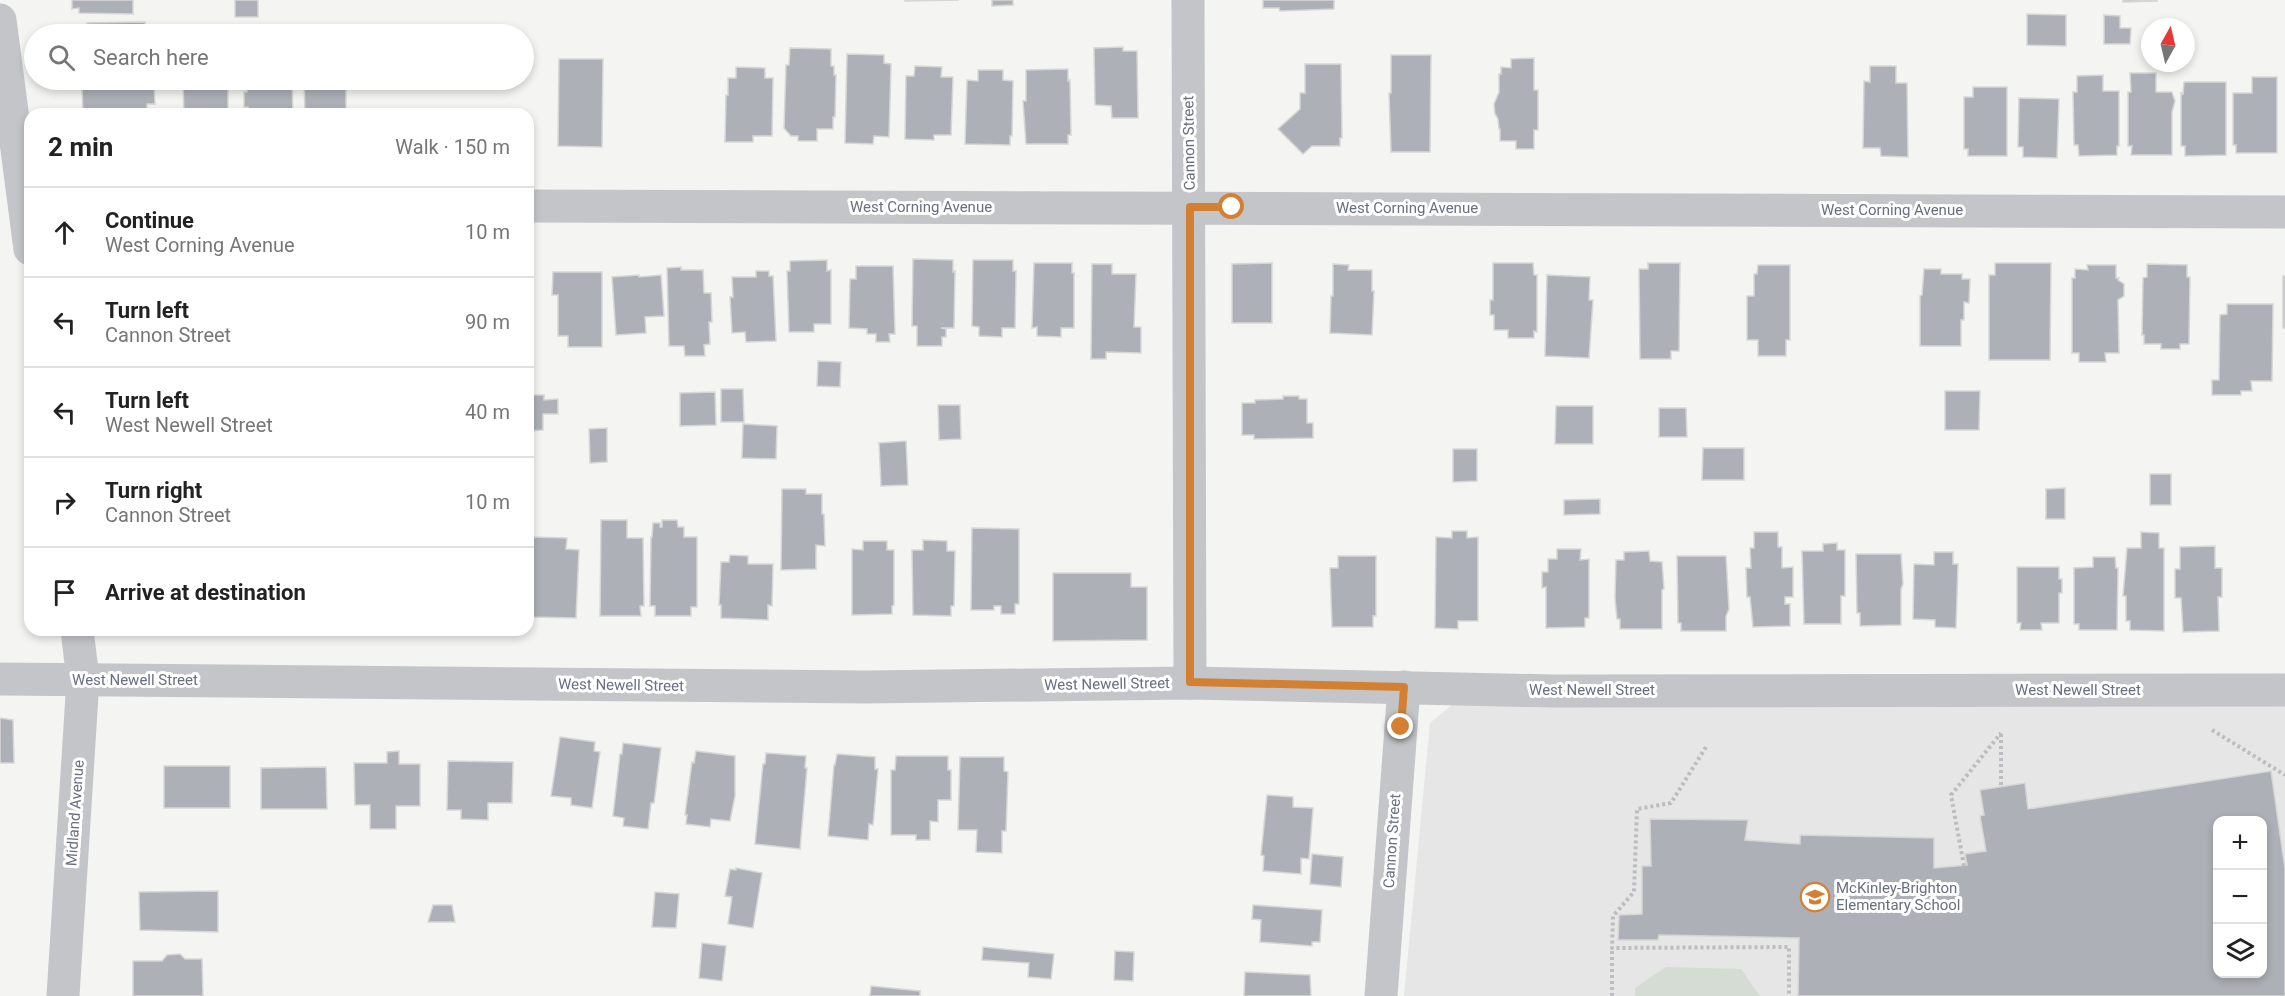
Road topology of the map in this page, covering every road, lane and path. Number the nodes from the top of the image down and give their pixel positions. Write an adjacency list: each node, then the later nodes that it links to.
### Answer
1 (1188, 0): 5 (street, Cannon Street)
2 (0, 20): 3 (street)
3 (24, 184)
4 (534, 206): 5 (street, West Corning Avenue)
5 (1190, 207): 6 (street, West Corning Avenue); 10 (street, Cannon Street)
6 (2285, 212)
7 (78, 636): 9 (street, Midland Avenue)
8 (0, 679): 9 (street, West Newell Street)
9 (83, 679): 10 (street, West Newell Street); 19 (street, Midland Avenue)
10 (1190, 682): 11 (street, West Newell Street)
11 (1404, 687): 12 (street, West Newell Street); 20 (street, Cannon Street)
12 (2285, 690)
13 (2212, 730): 15 (path)
14 (1706, 747): 18 (path)
15 (2285, 775)
16 (2001, 786): 17 (path)
17 (1964, 866)
18 (1612, 948): 21 (path); 22 (path)
19 (63, 996)
20 (1381, 996)
21 (1612, 996)
22 (1789, 996)

